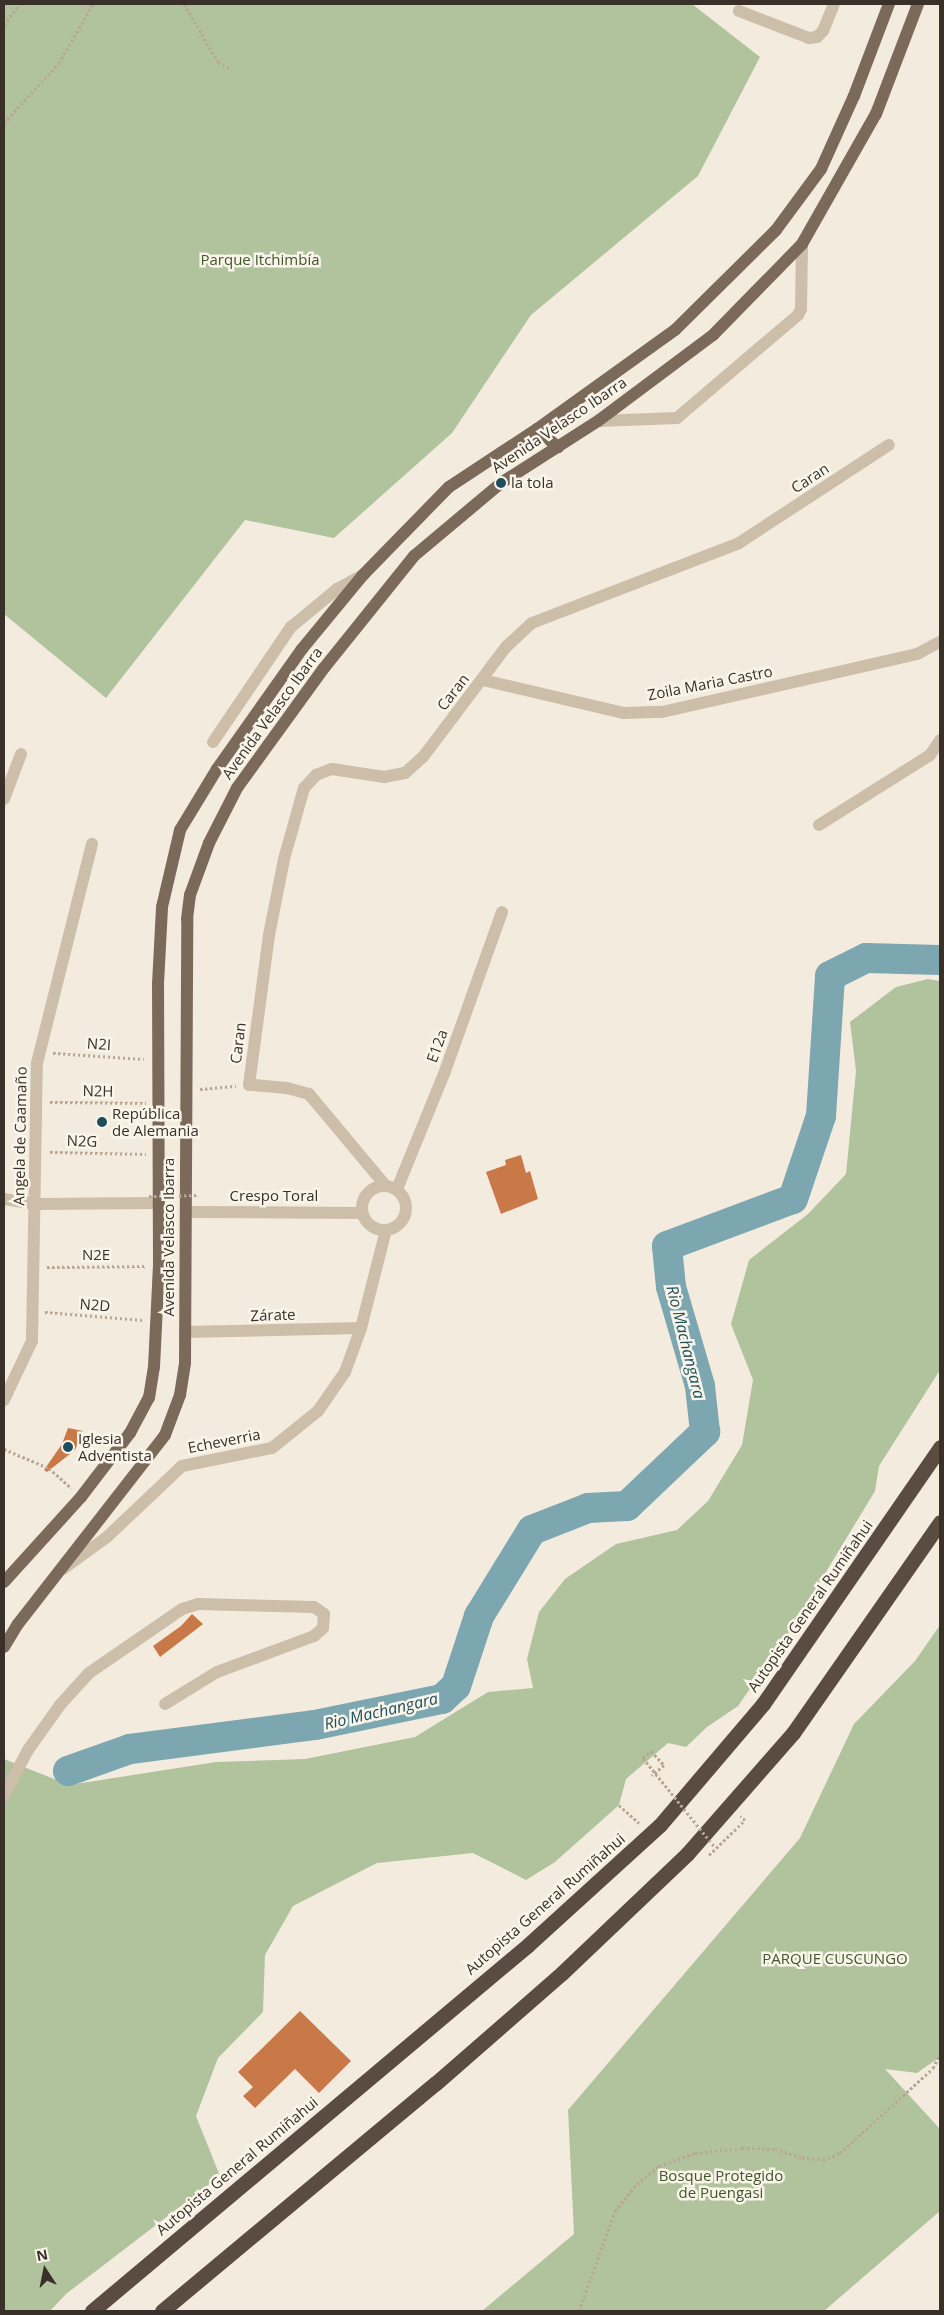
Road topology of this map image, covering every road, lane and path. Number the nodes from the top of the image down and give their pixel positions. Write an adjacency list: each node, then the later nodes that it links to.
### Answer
1 (19, 4): 8 (path)
2 (93, 4): 10 (path)
3 (184, 4): 9 (path)
4 (834, 4): 7 (street)
5 (889, 4): 13 (main road, Avenida Velasco Ibarra)
6 (918, 4): 11 (main road, Avenida Velasco Ibarra)
7 (739, 11)
8 (4, 25)
9 (231, 70)
10 (4, 123)
11 (802, 244): 12 (main road, Avenida Velasco Ibarra); 12 (street)
12 (598, 421): 15 (main road, Avenida Velasco Ibarra)
13 (537, 429): 15 (main road); 16 (main road, Avenida Velasco Ibarra)
14 (890, 446): 18 (street, Caran)
15 (558, 447): 29 (main road, Avenida Velasco Ibarra)
16 (363, 575): 20 (street); 27 (main road, Avenida Velasco Ibarra)
17 (940, 642): 18 (street, Zoila Maria Castro)
18 (483, 680): 28 (street, Caran)
19 (940, 740): 23 (street)
20 (213, 742)
21 (21, 754): 22 (street)
22 (4, 799)
23 (819, 825)
24 (92, 844): 26 (street, Angela de Caamaño)
25 (502, 912): 34 (street, E12a)
26 (40, 1052): 27 (path, N2I); 30 (street, Angela de Caamaño)
27 (158, 1060): 31 (main road, Avenida Velasco Ibarra)
28 (249, 1085): 29 (path); 34 (street)
29 (185, 1090): 39 (main road, Avenida Velasco Ibarra)
30 (36, 1102): 31 (path, N2H); 32 (street, Angela de Caamaño)
31 (158, 1103): 33 (main road, Avenida Velasco Ibarra)
32 (36, 1151): 33 (path, N2G); 38 (street, Angela de Caamaño)
33 (158, 1155): 37 (main road, Avenida Velasco Ibarra)
34 (391, 1187): 40 (street); 41 (street)
35 (197, 1195): 37 (path, bridge)
36 (4, 1198): 38 (street)
37 (153, 1200): 38 (street); 42 (main road, Avenida Velasco Ibarra)
38 (36, 1204): 43 (street, Angela de Caamaño)
39 (186, 1212): 40 (street, Crespo Toral); 47 (main road, Avenida Velasco Ibarra)
40 (362, 1213): 41 (street)
41 (386, 1230): 46 (street, Echeverria)
42 (158, 1266): 43 (path, N2E); 45 (main road, Avenida Velasco Ibarra)
43 (34, 1267): 44 (street, Angela de Caamaño)
44 (32, 1312): 45 (path, N2D); 48 (street, Angela de Caamaño)
45 (156, 1320): 51 (main road, Avenida Velasco Ibarra)
46 (361, 1328): 47 (street, Zárate); 53 (street, Echeverria)
47 (185, 1332): 53 (main road, Avenida Velasco Ibarra)
48 (4, 1400)
49 (940, 1447): 61 (highway, Autopista General Rumiñahui)
50 (4, 1448): 51 (path)
51 (81, 1497): 54 (main road, Avenida Velasco Ibarra)
52 (940, 1522): 66 (highway)
53 (59, 1572): 55 (main road, Avenida Velasco Ibarra)
54 (4, 1582)
55 (4, 1647)
56 (165, 1704): 58 (street)
57 (652, 1775): 62 (path, bridge)
58 (4, 1795)
59 (619, 1805): 61 (path)
60 (745, 1820): 63 (path)
61 (651, 1834): 65 (highway, Autopista General Rumiñahui)
62 (714, 1846)
63 (704, 1860)
64 (940, 2055): 67 (path)
65 (92, 2311)
66 (162, 2311)
67 (579, 2311)

